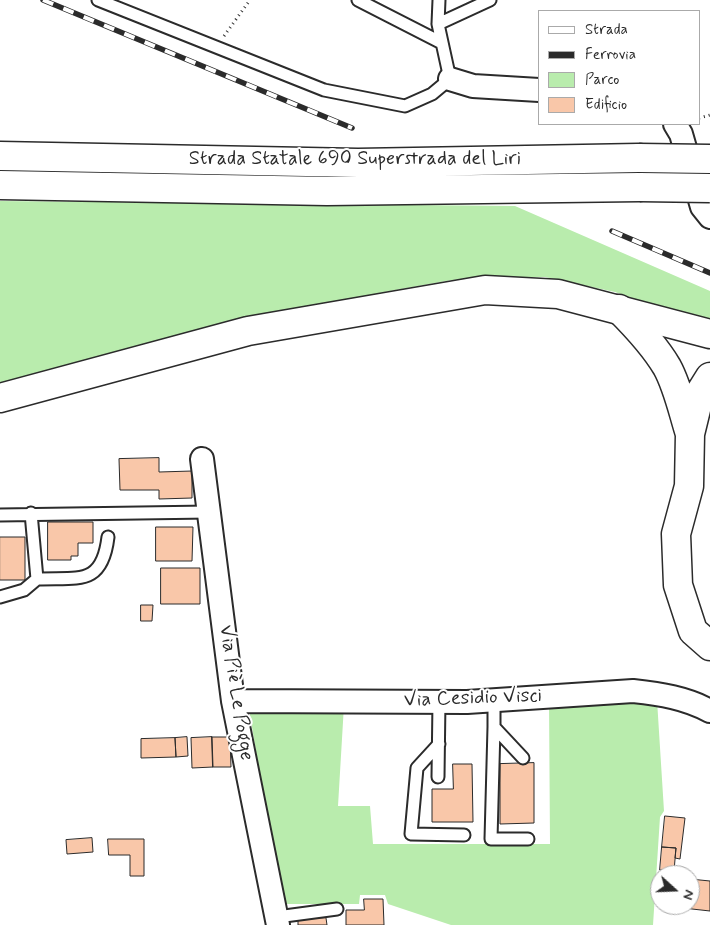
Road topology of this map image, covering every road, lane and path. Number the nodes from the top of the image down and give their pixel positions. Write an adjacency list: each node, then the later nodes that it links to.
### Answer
1 (98, 0): 8 (lane)
2 (250, 0): 8 (path)
3 (358, 0): 7 (lane)
4 (439, 0): 6 (lane)
5 (490, 0): 6 (lane)
6 (438, 24): 7 (lane)
7 (442, 43): 9 (lane)
8 (216, 47): 9 (lane)
9 (450, 79): 10 (street)
10 (538, 90)
11 (675, 125): 16 (street)
12 (0, 156): 13 (main road, Strada Statale 690 Superstrada del Liri, bridge)
13 (710, 159)
14 (7, 186): 15 (main road, Strada Statale 690 Superstrada del Liri, bridge)
15 (710, 188)
16 (710, 217)
17 (620, 309): 18 (main road); 20 (main road); 21 (main road)
18 (710, 334)
19 (710, 377): 21 (main road)
20 (0, 398)
21 (690, 434): 24 (main road)
22 (202, 459): 25 (street, Via Piè Le Pogge)
23 (710, 465): 24 (main road)
24 (689, 486): 31 (main road)
25 (209, 512): 26 (lane); 33 (street, Via Piè Le Pogge)
26 (31, 513): 27 (lane); 29 (lane)
27 (0, 515)
28 (108, 537): 29 (lane)
29 (37, 579): 30 (lane)
30 (0, 597)
31 (710, 646)
32 (494, 700): 34 (street, Via Cesidio Visci); 35 (street, Via Cesidio Visci); 36 (lane)
33 (233, 701): 34 (street, Via Cesidio Visci); 43 (street, Via Piè Le Pogge)
34 (439, 701): 37 (lane)
35 (710, 711)
36 (494, 727): 38 (lane); 41 (lane)
37 (439, 744): 39 (lane); 40 (lane)
38 (523, 758)
39 (438, 777)
40 (464, 835)
41 (528, 839)
42 (337, 910): 43 (lane)
43 (278, 921)

